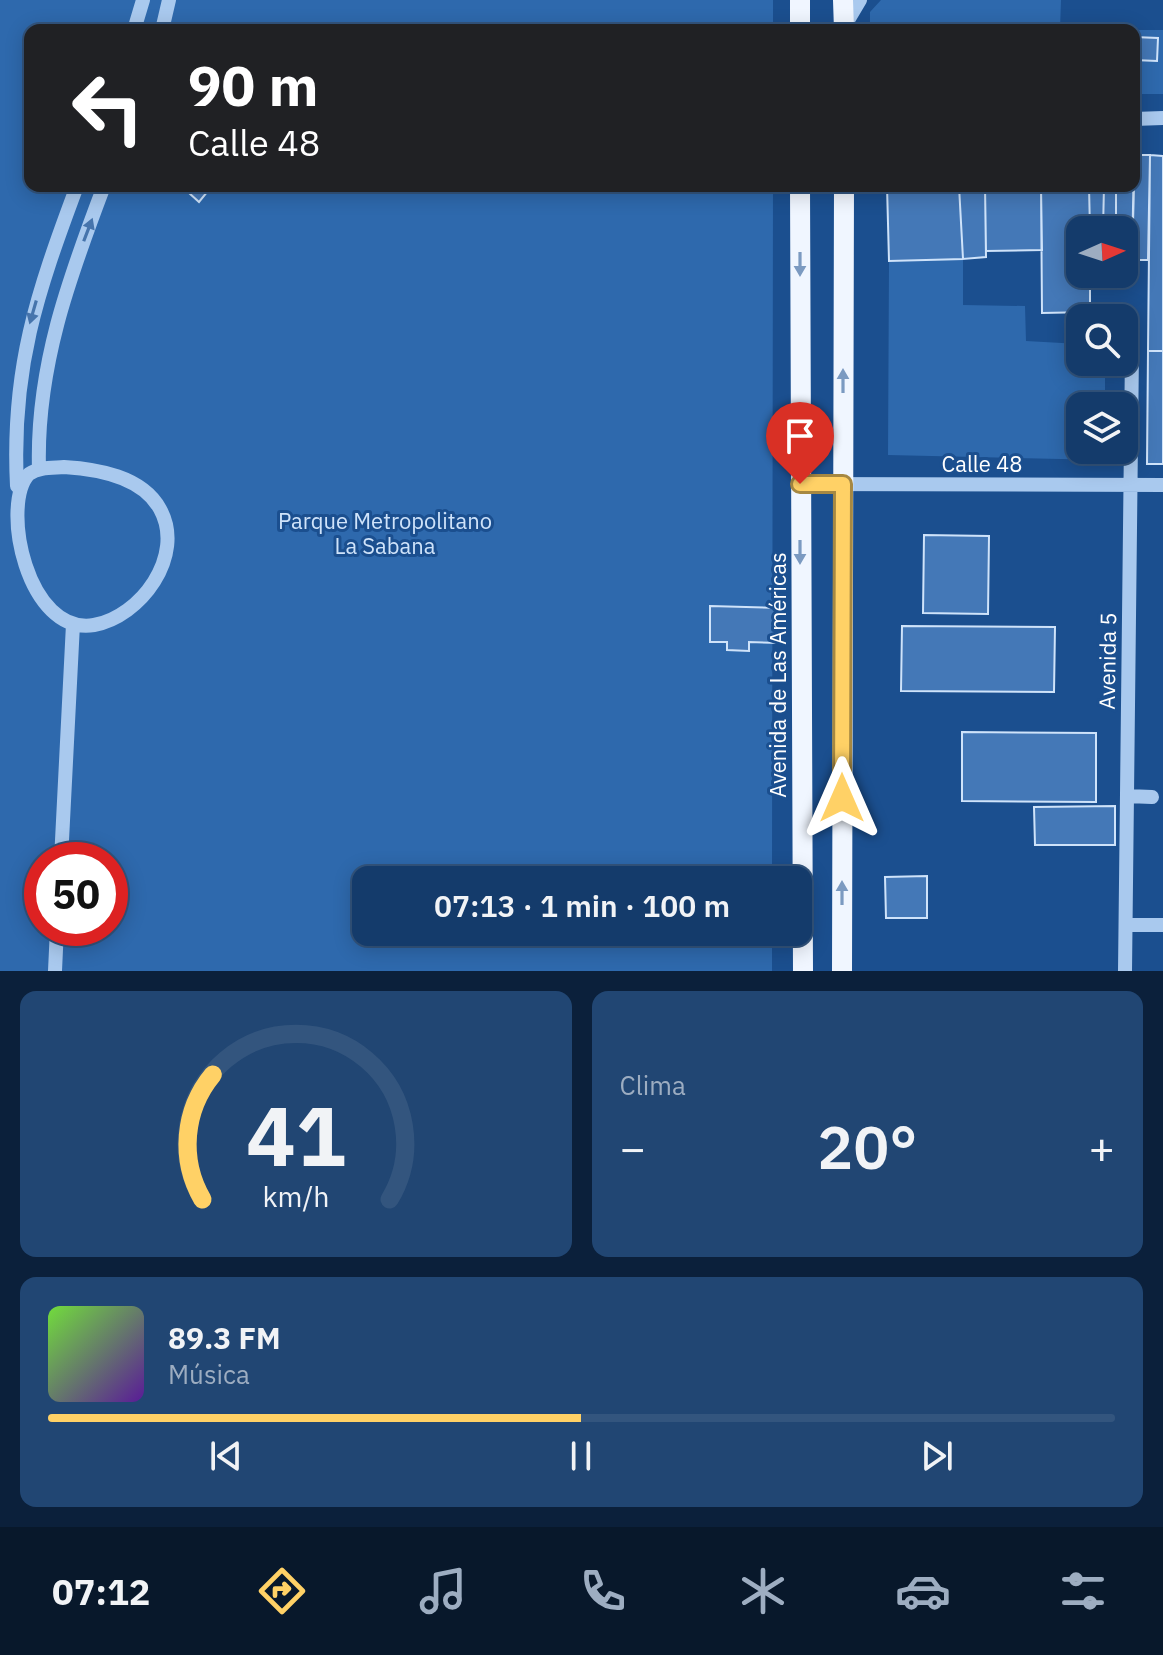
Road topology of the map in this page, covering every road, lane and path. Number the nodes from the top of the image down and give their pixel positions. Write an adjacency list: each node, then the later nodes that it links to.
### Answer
1 (143, 0): 6 (street)
2 (169, 0): 7 (street)
3 (800, 0): 8 (main road)
4 (843, 0): 9 (main road)
5 (860, 0): 10 (street)
6 (136, 24)
7 (163, 24)
8 (800, 24)
9 (844, 24)
10 (847, 24)
11 (1163, 118): 12 (street)
12 (1140, 119)
13 (75, 192): 17 (street)
14 (102, 192): 18 (street, one-way to 14)
15 (800, 192): 21 (main road, Avenida de Las Américas, one-way to 21)
16 (844, 192): 22 (main road, one-way to 16)
17 (41, 283): 18 (street); 24 (street, one-way to 24)
18 (64, 292): 20 (street)
19 (1132, 376): 25 (street, Avenida 5)
20 (39, 469): 24 (street); 26 (street)
21 (800, 484): 22 (street, Calle 48); 34 (main road, Avenida de Las Américas, one-way to 34)
22 (843, 484): 25 (street, Calle 48); 35 (main road, one-way to 22)
23 (1163, 485): 25 (street, Calle 48)
24 (17, 486): 26 (street)
25 (1131, 486): 27 (street, Avenida 5)
26 (73, 624): 29 (street)
27 (1127, 796): 28 (street); 30 (street, Avenida 5)
28 (1152, 797)
29 (62, 842)
30 (1126, 925): 31 (street); 36 (street, Avenida 5)
31 (1163, 925)
32 (56, 946): 33 (street)
33 (55, 971)
34 (803, 971)
35 (842, 971)
36 (1125, 971)

